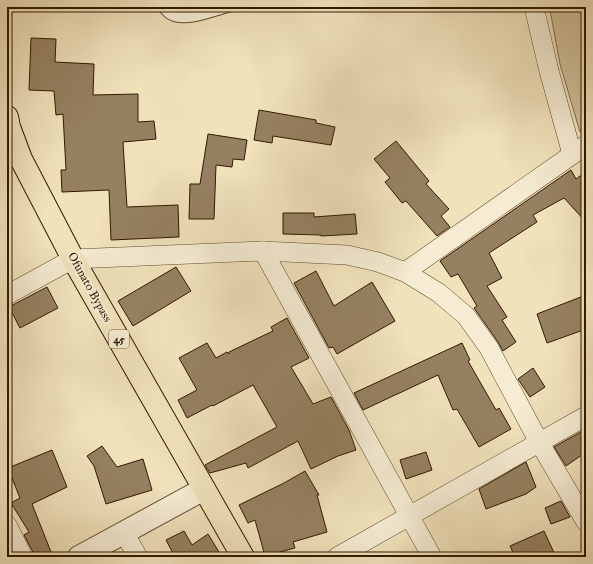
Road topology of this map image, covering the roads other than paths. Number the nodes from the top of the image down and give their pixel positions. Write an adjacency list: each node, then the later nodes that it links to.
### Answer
1 (163, 7): 2 (lane)
2 (228, 7)
3 (534, 7): 5 (street)
4 (7, 116): 7 (highway, Ofunato Bypass / 45)
5 (579, 149): 8 (street)
6 (263, 251): 7 (street); 8 (street); 13 (street)
7 (73, 259): 9 (street); 12 (highway, Ofunato Bypass / 45)
8 (405, 272): 11 (street)
9 (7, 295)
10 (586, 416): 11 (street)
11 (539, 442): 13 (street); 14 (street)
12 (204, 489): 16 (street); 20 (highway, Ofunato Bypass / 45)
13 (410, 516): 21 (street); 22 (street)
14 (586, 522)
15 (7, 525): 17 (street)
16 (124, 533): 18 (street); 19 (street)
17 (23, 557)
18 (79, 557)
19 (138, 557)
20 (243, 557)
21 (337, 557)
22 (432, 557)

